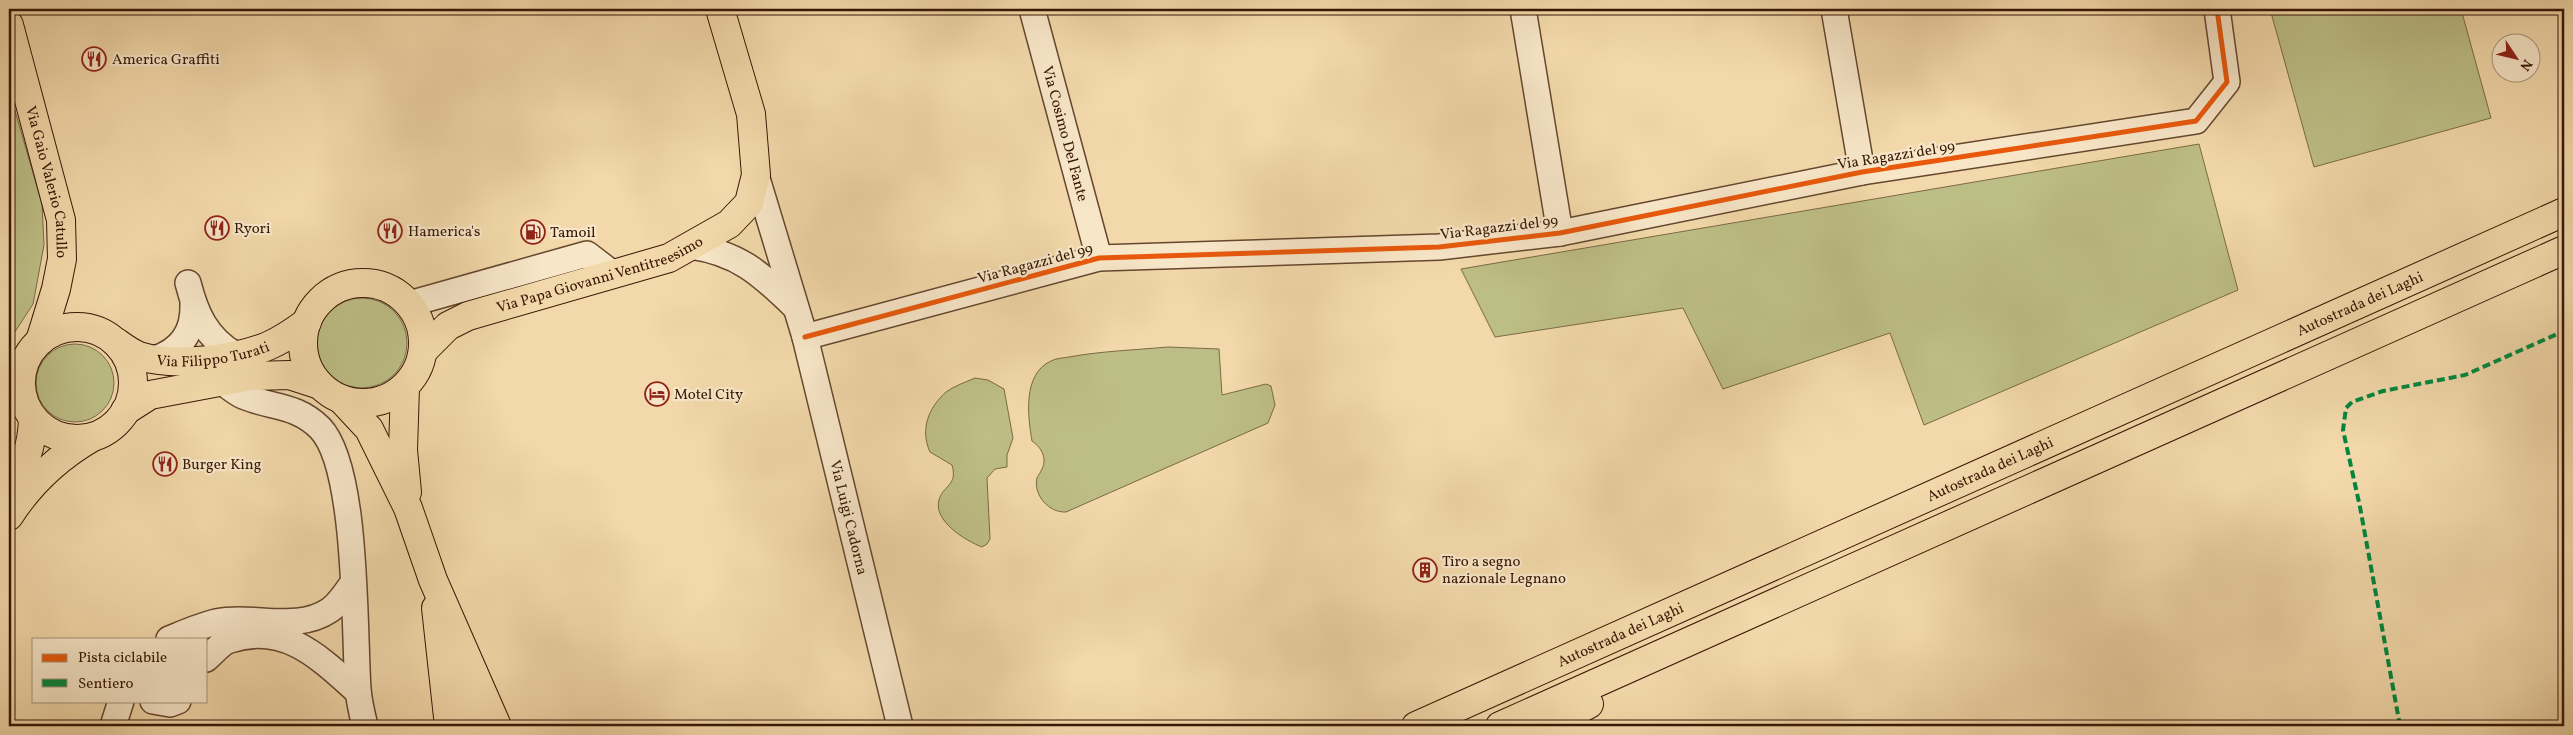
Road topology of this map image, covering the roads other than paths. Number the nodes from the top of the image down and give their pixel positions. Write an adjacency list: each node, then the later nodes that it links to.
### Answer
1 (720, 9): 8 (main road, Via Luigi Cadorna)
2 (1032, 9): 13 (street, Via Cosimo Del Fante)
3 (1523, 9): 10 (street)
4 (1834, 9): 7 (street)
5 (2217, 9): 7 (street, Via Ragazzi del 99)
6 (9, 25): 19 (main road, Via Gaio Valerio Catullo)
7 (1862, 172): 10 (street, Via Ragazzi del 99)
8 (756, 175): 11 (main road, Via Papa Giovanni Ventitreesimo); 16 (street, Via Luigi Cadorna)
9 (2564, 212): 49 (main road, Autostrada dei Laghi)
10 (1560, 233): 13 (street, Via Ragazzi del 99)
11 (690, 246): 14 (main road, Via Papa Giovanni Ventitreesimo); 16 (street, Via Luigi Cadorna)
12 (2564, 250): 36 (main road)
13 (1099, 258): 18 (street, Via Ragazzi del 99)
14 (613, 274): 15 (street); 21 (main road, Via Papa Giovanni Ventitreesimo)
15 (409, 304): 17 (main road); 21 (main road)
16 (796, 308): 18 (street, Via Luigi Cadorna)
17 (307, 322): 22 (main road, Via Filippo Turati); 27 (main road)
18 (805, 337): 48 (street, Via Luigi Cadorna)
19 (40, 341): 20 (main road); 26 (main road)
20 (116, 342): 23 (main road, Via Filippo Turati); 28 (main road)
21 (423, 351): 25 (main road)
22 (234, 354): 23 (main road, Via Filippo Turati); 23 (street)
23 (155, 359)
24 (221, 382): 27 (main road, Via Filippo Turati); 28 (main road, Via Filippo Turati); 35 (street)
25 (405, 387): 27 (main road); 32 (main road)
26 (15, 388): 29 (main road)
27 (331, 393): 32 (main road)
28 (125, 411): 30 (main road)
29 (33, 419): 30 (main road); 31 (main road)
30 (91, 438): 33 (main road)
31 (9, 488)
32 (408, 508): 34 (main road)
33 (9, 516)
34 (433, 580): 45 (main road); 46 (main road); 47 (main road)
35 (353, 583): 37 (street); 39 (street)
36 (1738, 619): 50 (main road); 51 (main road)
37 (172, 638)
38 (208, 657): 39 (street)
39 (358, 692): 44 (street)
40 (121, 702): 43 (street)
41 (159, 702): 42 (street)
42 (175, 702)
43 (113, 726)
44 (365, 726)
45 (449, 726)
46 (472, 726)
47 (497, 726)
48 (900, 726)
49 (1416, 726)
50 (1500, 726)
51 (1549, 726)

